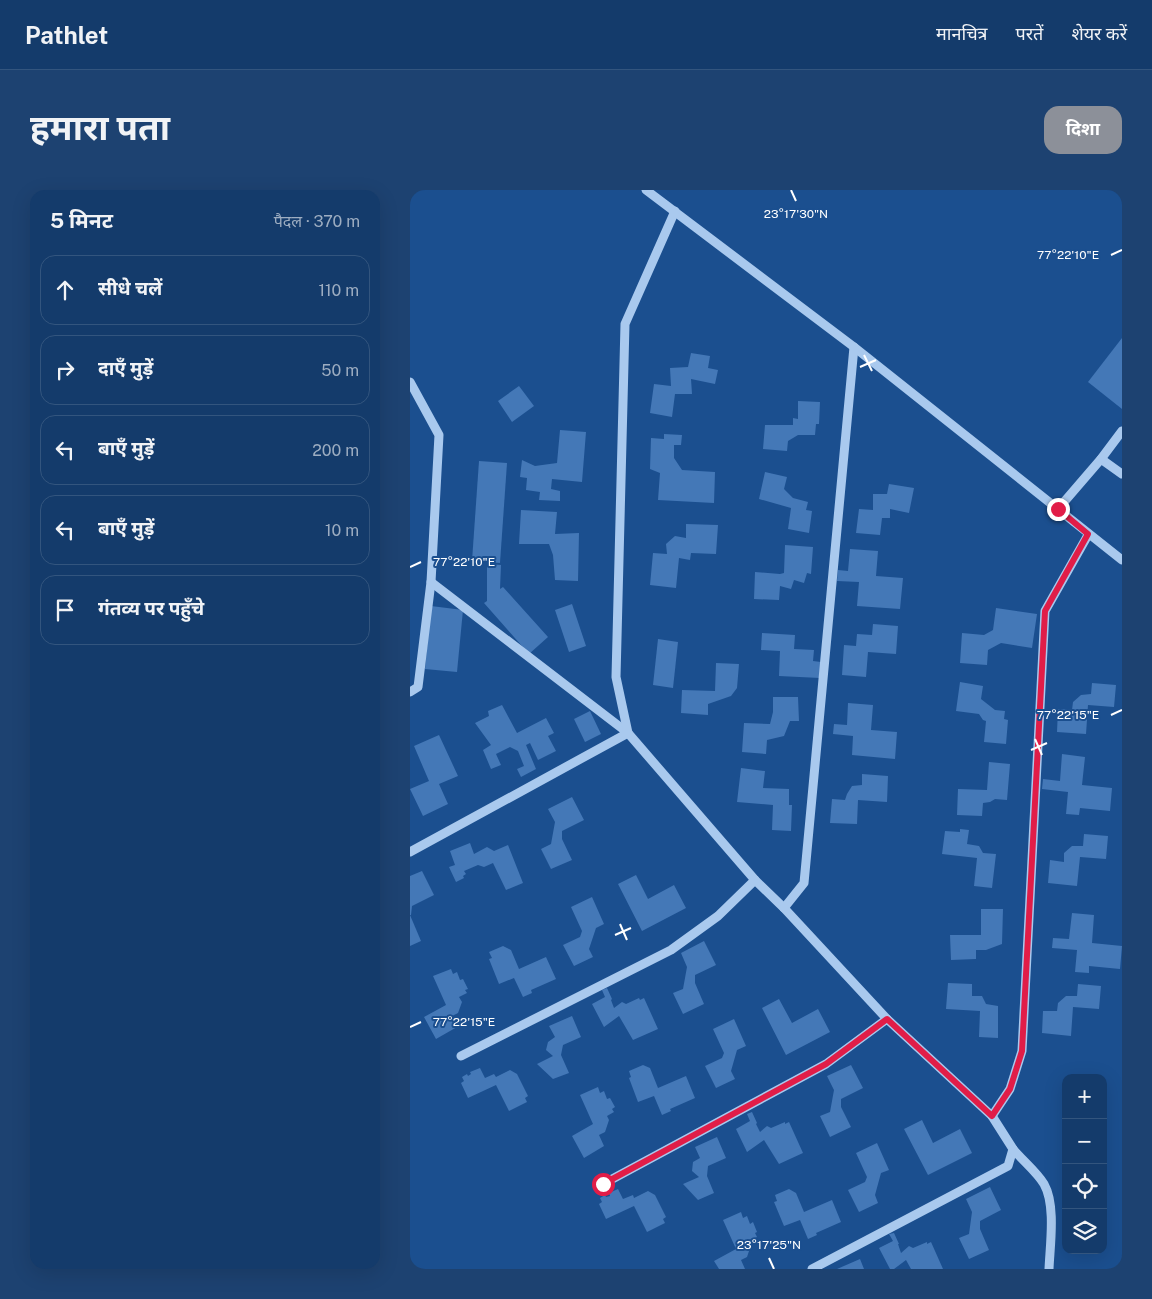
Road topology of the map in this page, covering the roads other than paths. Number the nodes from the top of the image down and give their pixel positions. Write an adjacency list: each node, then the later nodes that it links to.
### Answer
1 (646, 190): 2 (street)
2 (675, 211): 3 (street); 13 (street)
3 (854, 347): 8 (street); 16 (street)
4 (410, 382): 11 (street)
5 (1122, 431): 6 (street)
6 (1101, 459): 7 (street); 8 (street)
7 (1122, 474)
8 (1058, 509): 9 (street)
9 (1088, 534): 10 (street); 19 (street)
10 (1122, 560)
11 (431, 582): 12 (street); 13 (street)
12 (410, 692)
13 (628, 733): 14 (street); 15 (street)
14 (410, 852)
15 (755, 880): 16 (street); 18 (street)
16 (784, 908): 17 (street)
17 (887, 1019): 19 (street); 21 (street)
18 (461, 1056)
19 (992, 1116): 20 (street)
20 (1013, 1149): 22 (street); 23 (street)
21 (603, 1184)
22 (812, 1269)
23 (1049, 1269)

